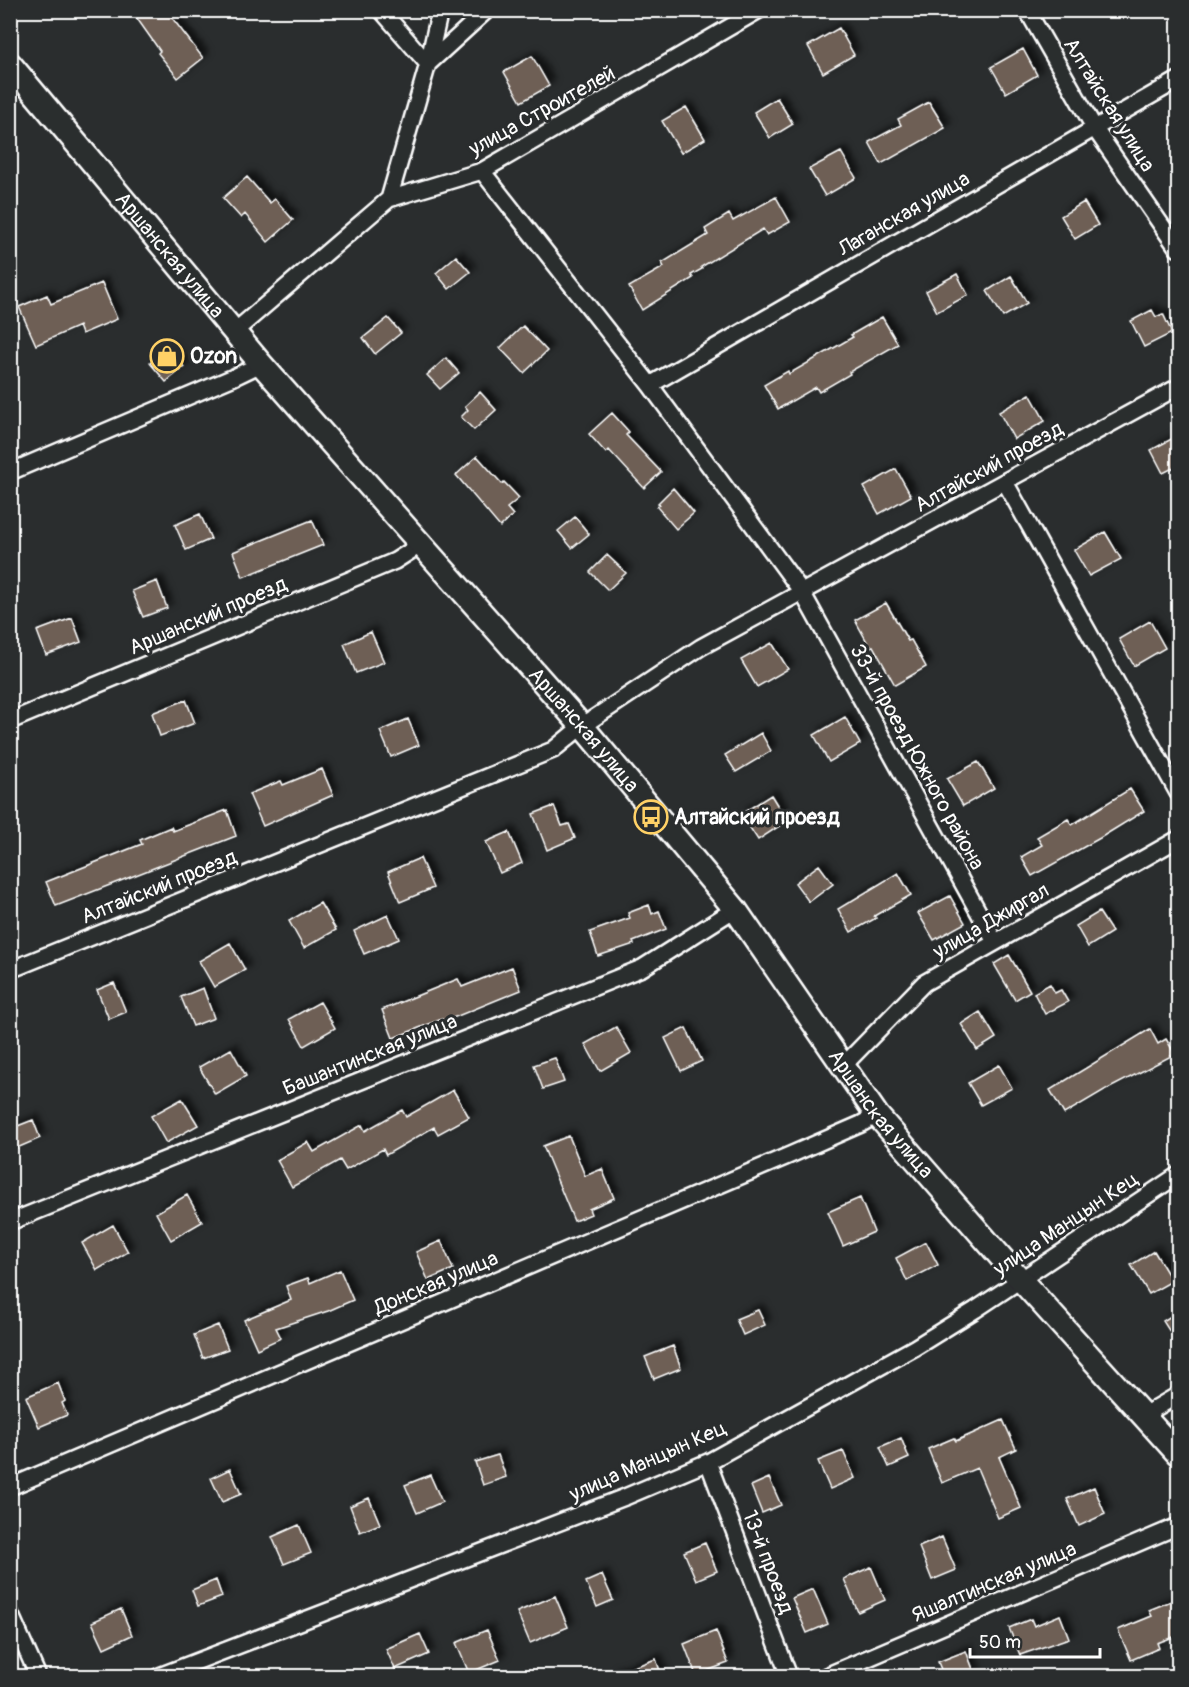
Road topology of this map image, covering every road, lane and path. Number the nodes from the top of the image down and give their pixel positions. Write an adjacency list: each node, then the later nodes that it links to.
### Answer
1 (381, 10): 7 (street)
2 (440, 10): 7 (street)
3 (487, 10): 7 (street)
4 (759, 10): 10 (street, улица Строителей)
5 (1027, 10): 9 (street, Алтайская улица)
6 (10, 64): 13 (street, Аршанская улица)
7 (428, 64): 11 (street)
8 (1179, 80): 9 (street, Лаганская улица)
9 (1095, 129): 12 (street, Алтайская улица); 15 (street, Лаганская улица)
10 (482, 171): 11 (street, улица Строителей); 15 (street)
11 (389, 199): 13 (street, улица Строителей)
12 (1179, 249)
13 (234, 332): 14 (street, Аршанская улица)
14 (261, 364): 17 (street); 19 (street, Аршанская улица)
15 (650, 385): 20 (street)
16 (1179, 387): 18 (street, Алтайский проезд)
17 (10, 472)
18 (1005, 482): 20 (street, Алтайский проезд); 23 (street)
19 (420, 545): 21 (street, Аршанский проезд); 22 (street, Аршанская улица)
20 (802, 592): 22 (street, Алтайский проезд); 26 (street, 33-й проезд Южного района)
21 (10, 722)
22 (582, 726): 25 (street, Аршанская улица); 27 (street, Алтайский проезд)
23 (1179, 793)
24 (1179, 839): 26 (street, улица Джиргал)
25 (735, 909): 28 (street, Аршанская улица); 31 (street, Башантинская улица)
26 (995, 942): 28 (street, улица Джиргал)
27 (10, 970)
28 (844, 1065): 29 (street, Аршанская улица)
29 (877, 1114): 32 (street, Аршанская улица); 37 (street, Донская улица)
30 (1179, 1175): 32 (street, улица Манцын Кец)
31 (10, 1222)
32 (1020, 1278): 34 (street, Аршанская улица); 36 (street, улица Манцын Кец)
33 (1179, 1395): 34 (street)
34 (1144, 1415): 35 (street, Аршанская улица)
35 (1179, 1454)
36 (708, 1462): 41 (street, улица Манцын Кец); 42 (street, 13-й проезд)
37 (10, 1487)
38 (1179, 1526): 43 (street, Яшалтинская улица)
39 (10, 1613): 40 (street)
40 (38, 1677)
41 (159, 1677)
42 (789, 1677)
43 (826, 1677)

